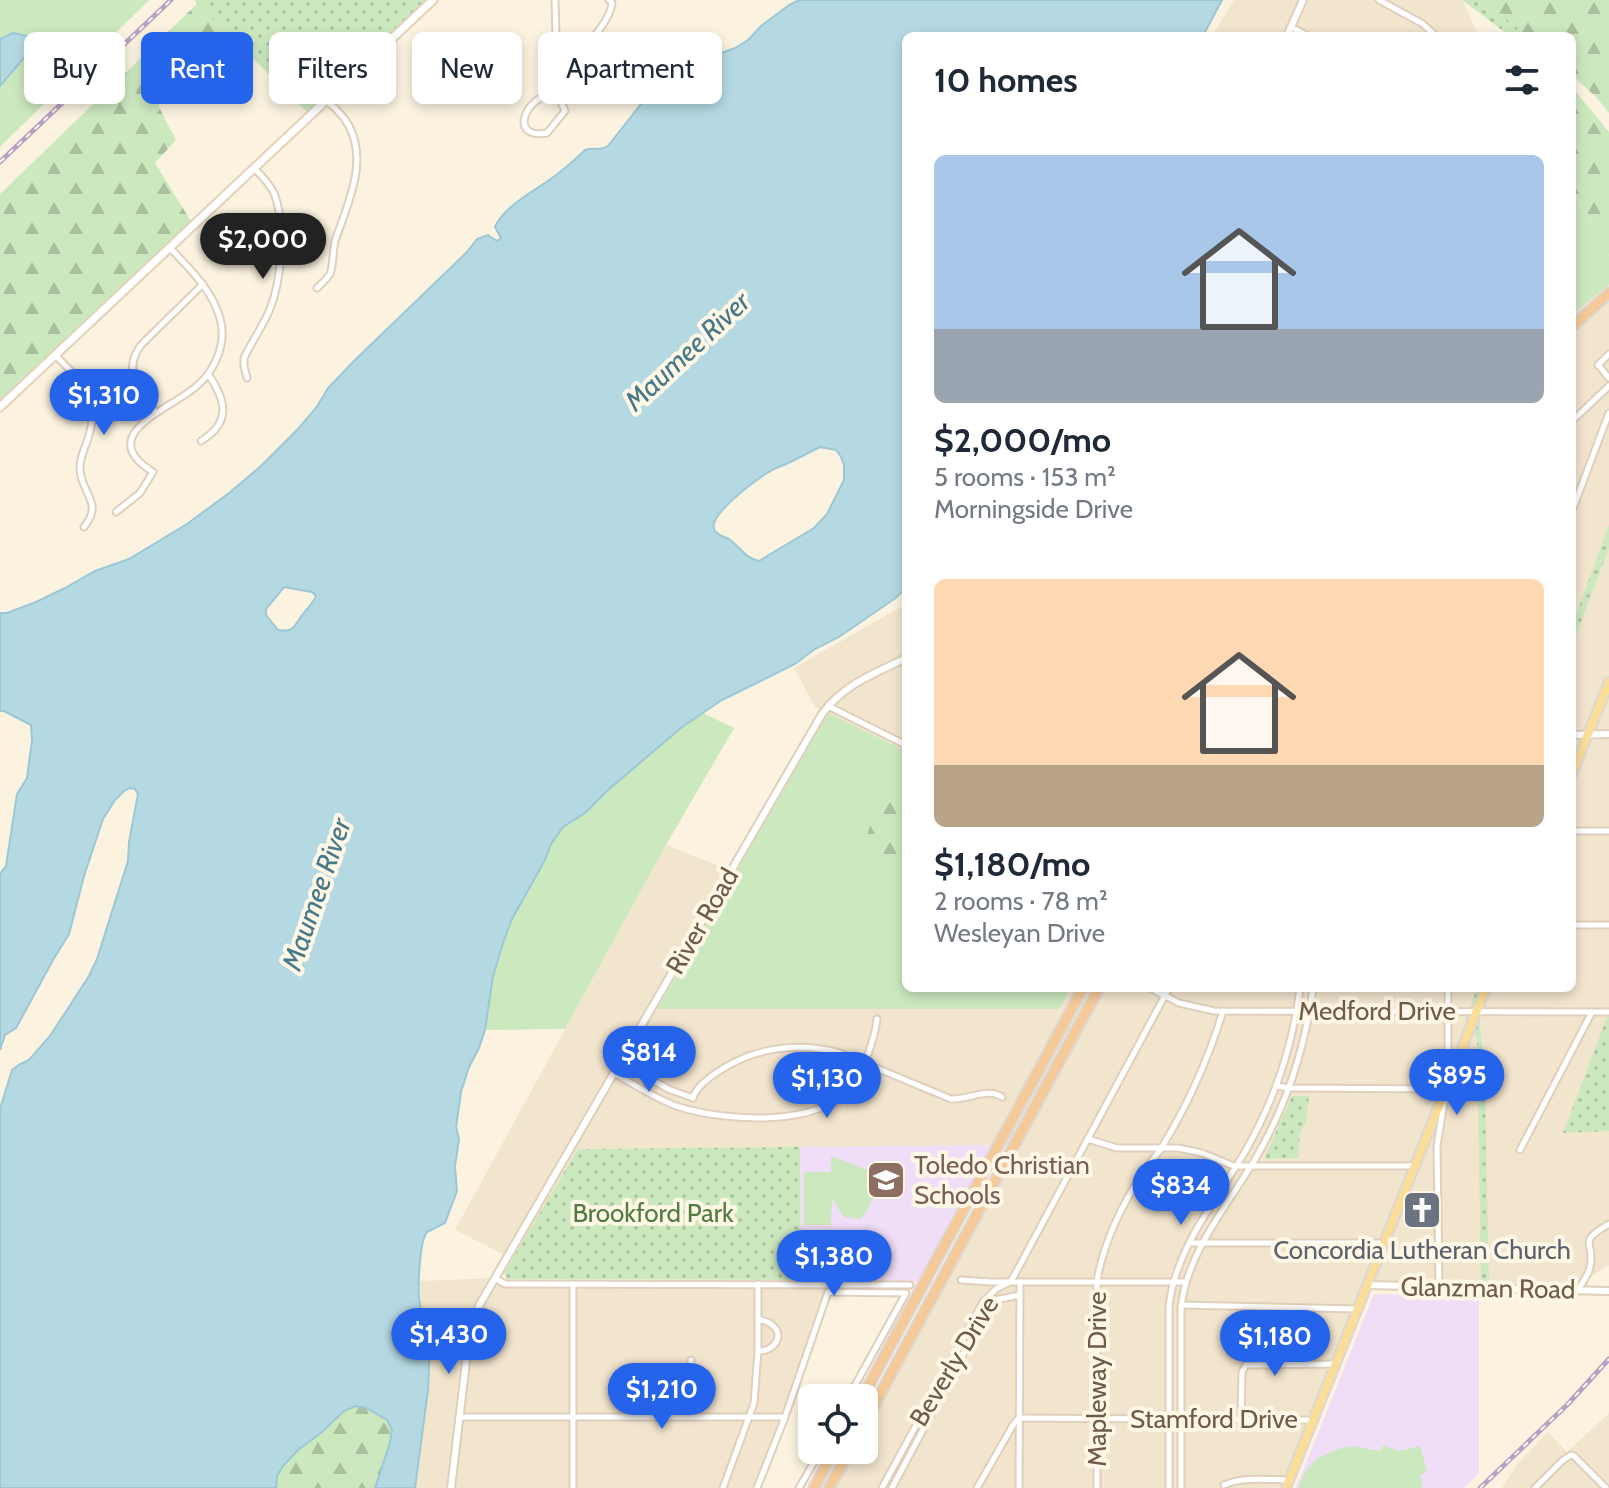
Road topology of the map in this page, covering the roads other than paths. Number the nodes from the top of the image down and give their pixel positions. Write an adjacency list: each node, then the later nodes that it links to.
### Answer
1 (433, 0): 12 (main road)
2 (555, 0): 7 (street)
3 (609, 0): 8 (street)
4 (1303, 0): 6 (street)
5 (1379, 0): 11 (street)
6 (1291, 27): 9 (street); 10 (street)
7 (556, 32)
8 (597, 32)
9 (1289, 32)
10 (1300, 32)
11 (1432, 32)
12 (396, 35)
13 (557, 93): 13 (street)
14 (324, 104): 16 (main road)
15 (330, 104): 19 (street)
16 (255, 169): 17 (main road); 25 (street)
17 (170, 248): 18 (street); 23 (main road)
18 (203, 284): 24 (street); 29 (street)
19 (317, 288)
20 (1609, 293): 21 (highway)
21 (1576, 323)
22 (1609, 354): 26 (street)
23 (55, 355): 28 (main road); 35 (street)
24 (208, 374): 29 (street); 32 (street)
25 (247, 378)
26 (1609, 378)
27 (1609, 386): 31 (street)
28 (0, 407)
29 (156, 413): 34 (street)
30 (1609, 413): 33 (street)
31 (1576, 417)
32 (201, 441)
33 (1576, 500)
34 (116, 512)
35 (84, 527)
36 (902, 660): 38 (street, River Road)
37 (1609, 682): 41 (main road)
38 (828, 706): 42 (street); 65 (street, River Road)
39 (1609, 734): 41 (street)
40 (1576, 735): 41 (street)
41 (1588, 735): 43 (main road)
42 (902, 743)
43 (1576, 764)
44 (1576, 831): 45 (street)
45 (1609, 831)
46 (1576, 925): 47 (street)
47 (1609, 925)
48 (1081, 992): 108 (highway)
49 (1097, 992): 109 (highway)
50 (1158, 992): 56 (street, Medford Drive)
51 (1167, 992): 56 (street, Beverly Drive)
52 (1299, 992): 58 (street)
53 (1312, 992): 59 (street)
54 (1448, 992): 60 (street)
55 (1484, 992): 61 (main road)
56 (1165, 996): 57 (street, Medford Drive); 74 (street, Beverly Drive)
57 (1223, 1011): 58 (street, Medford Drive); 76 (street, Mapleway Drive)
58 (1297, 1011): 59 (street, Medford Drive); 69 (street)
59 (1310, 1011): 60 (street, Medford Drive); 70 (street)
60 (1448, 1011): 61 (street, Medford Drive); 68 (street)
61 (1477, 1012): 62 (street, Medford Drive); 68 (main road)
62 (1592, 1012): 63 (street, Medford Drive); 78 (street)
63 (1609, 1012)
64 (877, 1019): 66 (street)
65 (621, 1061): 67 (street, River Road); 72 (street)
66 (864, 1062): 71 (street); 72 (street); 73 (street)
67 (614, 1073): 73 (street); 86 (street, River Road)
68 (1447, 1085): 70 (street); 75 (main road); 77 (street)
69 (1277, 1086): 70 (street); 80 (street)
70 (1289, 1088): 81 (street)
71 (1002, 1097)
72 (693, 1098): 73 (street)
73 (698, 1111)
74 (1088, 1139): 76 (street); 89 (street, Beverly Drive)
75 (1421, 1147): 77 (street); 79 (main road)
76 (1161, 1148): 80 (street); 88 (street, Mapleway Drive)
77 (1437, 1149): 97 (street)
78 (1520, 1150)
79 (1414, 1166): 81 (street); 85 (main road)
80 (1236, 1167): 81 (street); 83 (street)
81 (1250, 1167): 84 (street)
82 (1609, 1224): 98 (street)
83 (1190, 1243): 84 (street); 91 (street)
84 (1203, 1243): 85 (street); 92 (street)
85 (1384, 1243): 96 (main road)
86 (495, 1278): 93 (street); 110 (street, River Road)
87 (961, 1280): 89 (street)
88 (1097, 1281): 90 (street); 91 (street); 116 (street, Mapleway Drive)
89 (1010, 1282): 90 (street); 133 (street, Beverly Drive)
90 (1020, 1282): 100 (street)
91 (1173, 1282): 92 (street); 117 (street)
92 (1186, 1282): 101 (street)
93 (573, 1284): 94 (street); 111 (street)
94 (758, 1284): 95 (street); 103 (street)
95 (910, 1285)
96 (1367, 1285): 97 (street, Glanzman Road); 102 (main road)
97 (1439, 1287): 98 (street, Glanzman Road)
98 (1578, 1290): 99 (street, Glanzman Road)
99 (1609, 1291)
100 (1020, 1295): 115 (street); 134 (street, Beverly Drive)
101 (1181, 1305): 102 (street); 118 (street)
102 (1357, 1309): 106 (main road)
103 (758, 1319): 104 (street); 104 (street)
104 (758, 1351): 113 (street)
105 (691, 1360): 112 (street)
106 (1335, 1364): 119 (street); 120 (main road)
107 (856, 1384): 129 (street)
108 (870, 1384)
109 (878, 1398)
110 (459, 1417): 111 (street); 126 (street, River Road)
111 (574, 1417): 112 (street); 127 (street)
112 (691, 1417): 113 (street)
113 (750, 1417): 114 (street); 128 (street)
114 (782, 1417)
115 (1019, 1418): 116 (street, Stamford Drive); 135 (street); 136 (street)
116 (1097, 1419): 117 (street, Stamford Drive); 137 (street, Mapleway Drive)
117 (1169, 1419): 118 (street, Stamford Drive); 138 (street)
118 (1181, 1419): 119 (street, Stamford Drive); 139 (street)
119 (1241, 1420): 120 (street, Stamford Drive)
120 (1313, 1420): 124 (main road)
121 (813, 1464): 130 (street)
122 (827, 1464): 131 (highway)
123 (842, 1464): 132 (highway)
124 (1288, 1484): 125 (street)
125 (1224, 1485)
126 (451, 1488)
127 (573, 1488)
128 (723, 1488)
129 (757, 1488)
130 (799, 1488)
131 (815, 1488)
132 (829, 1488)
133 (882, 1488)
134 (892, 1488)
135 (977, 1488)
136 (1019, 1488)
137 (1097, 1488)
138 (1169, 1488)
139 (1181, 1488)
140 (1535, 1488): 141 (street)
141 (1606, 1488)

